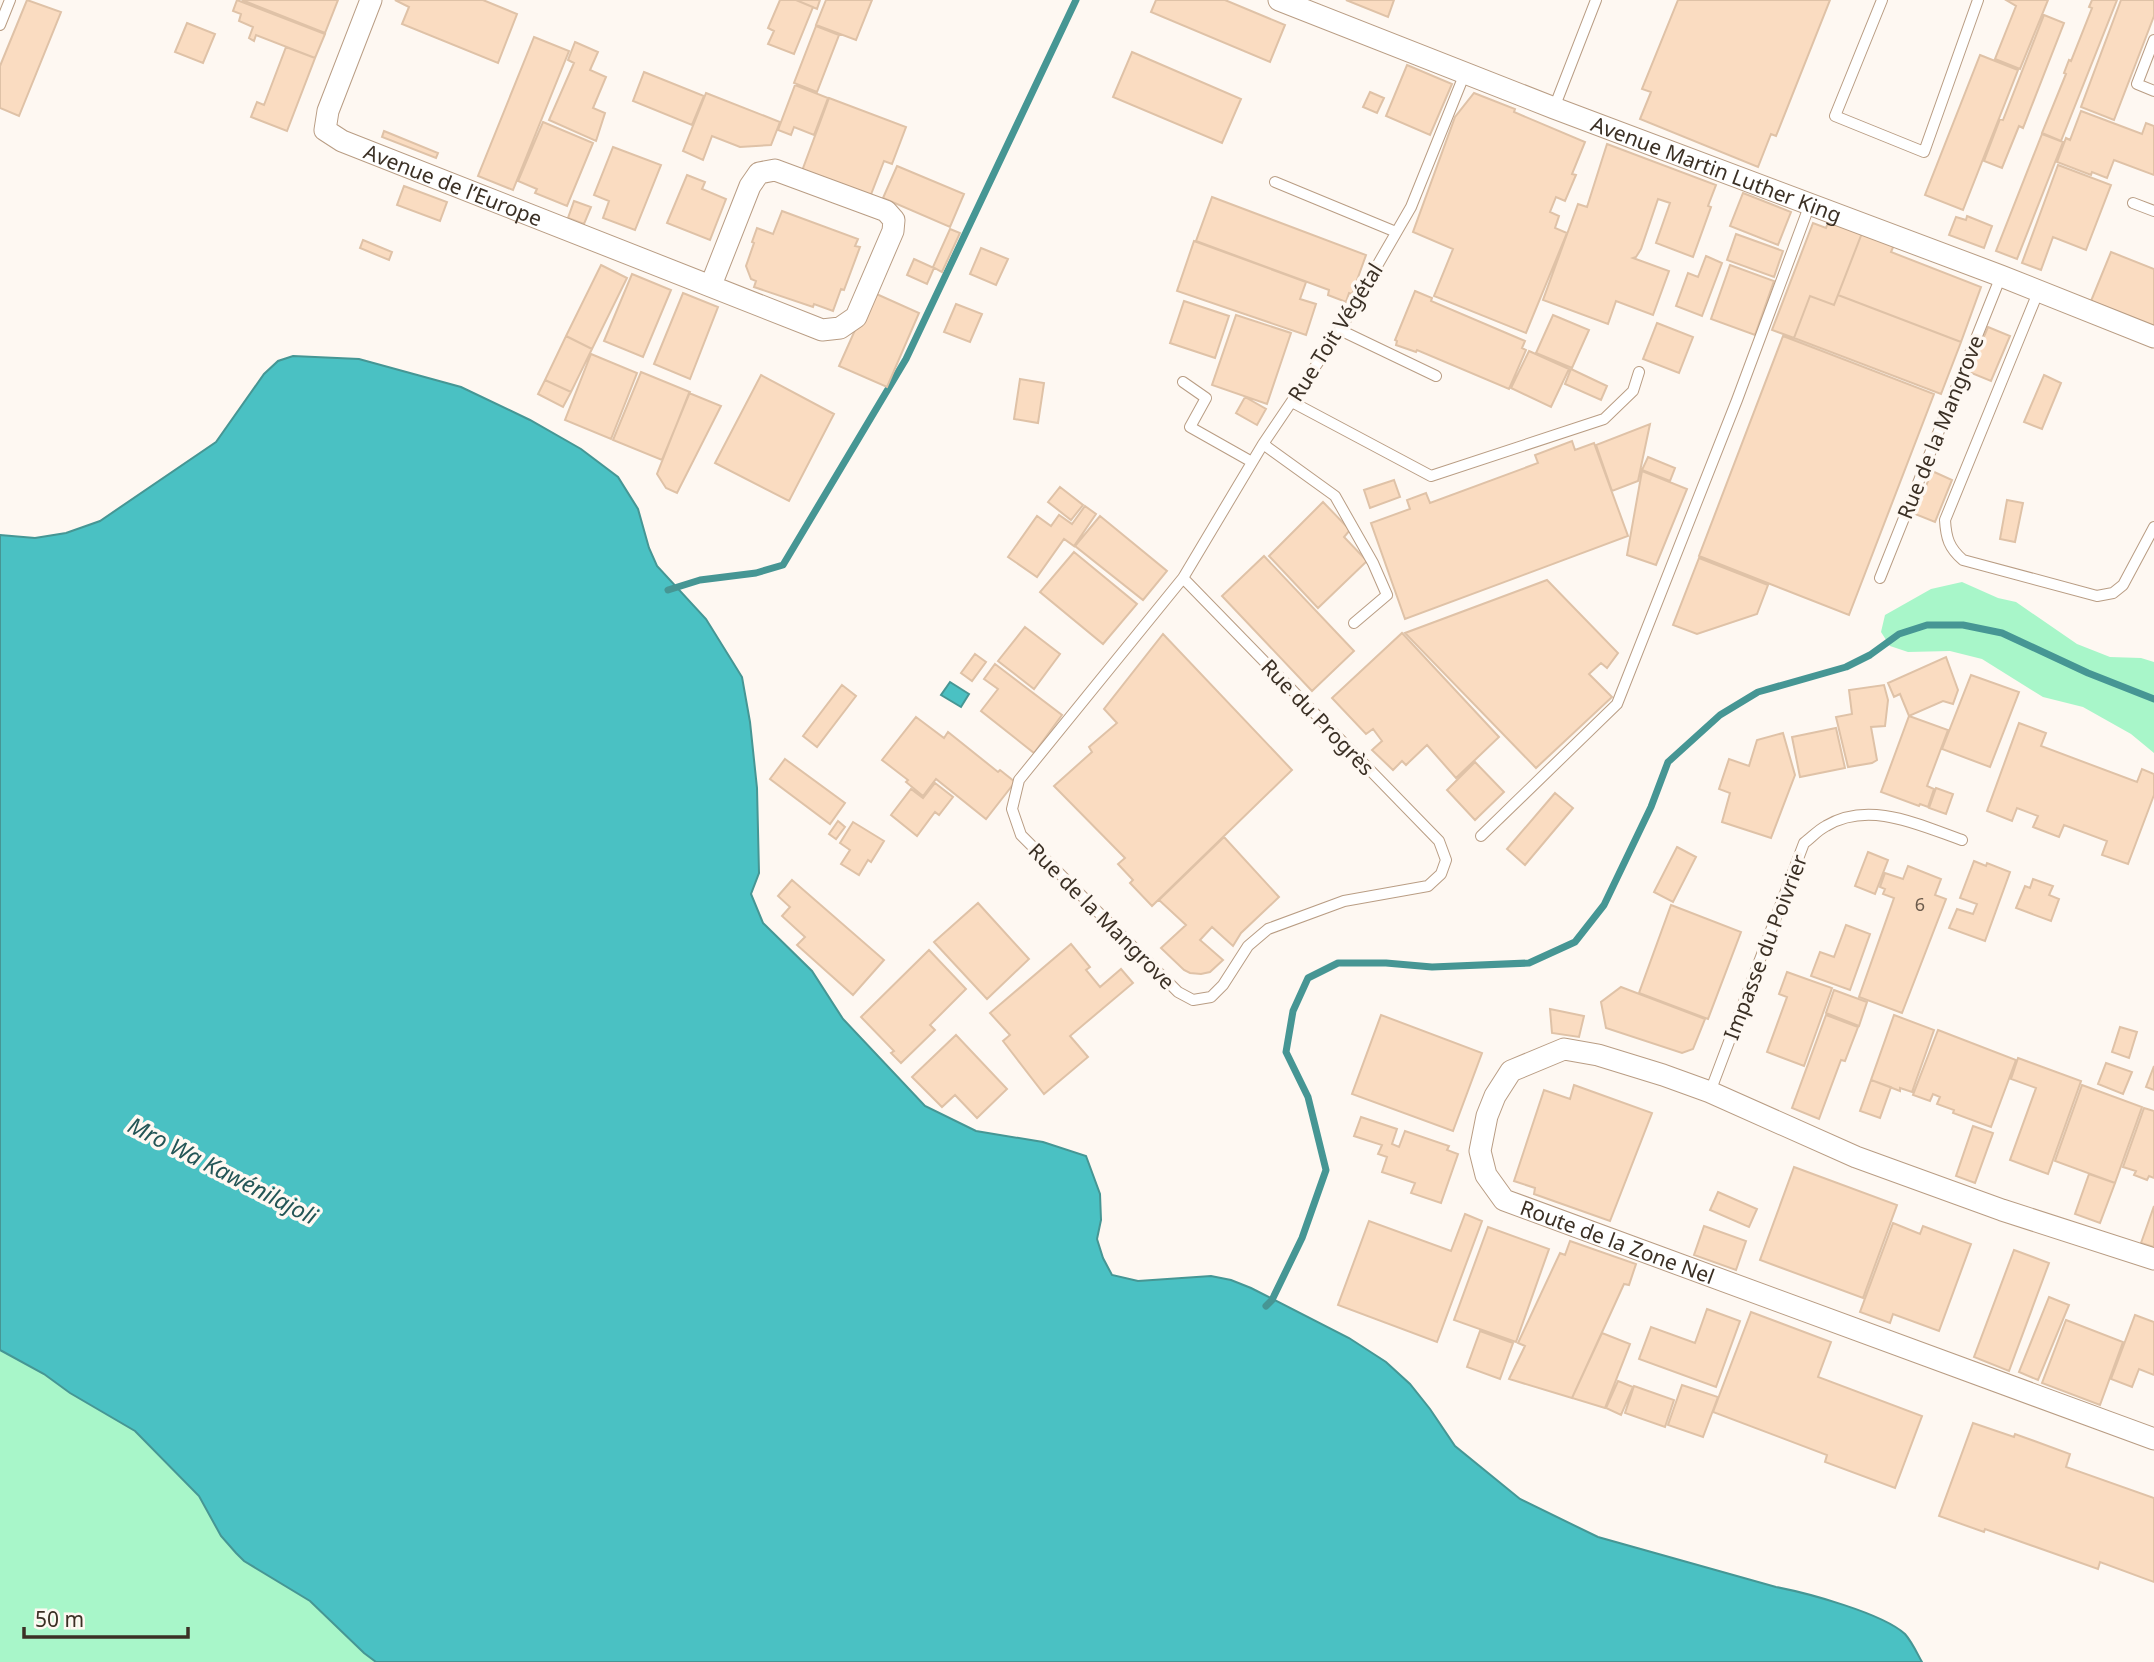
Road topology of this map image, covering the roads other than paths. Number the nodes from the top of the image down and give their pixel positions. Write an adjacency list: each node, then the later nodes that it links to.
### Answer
1 (10, 0): 7 (lane)
2 (371, 0): 18 (street, Avenue de l’Europe)
3 (1279, 0): 9 (street, Avenue Martin Luther King)
4 (1596, 0): 11 (lane)
5 (1882, 0): 6 (lane)
6 (1979, 0)
7 (0, 25)
8 (2154, 40): 10 (lane)
9 (1465, 73): 11 (street, Avenue Martin Luther King); 16 (lane, Rue Toit Végétal)
10 (2154, 92)
11 (1553, 108): 14 (street, Avenue Martin Luther King)
12 (1275, 182): 16 (lane)
13 (2133, 203): 15 (lane)
14 (1810, 204): 17 (street, Avenue Martin Luther King); 32 (lane)
15 (2154, 211)
16 (1396, 232): 20 (lane, Rue Toit Végétal)
17 (2001, 276): 19 (street, Avenue Martin Luther King); 30 (lane, Rue de la Mangrove)
18 (711, 285): 18 (street, Avenue de l’Europe)
19 (2039, 290): 21 (street, Avenue Martin Luther King); 28 (lane)
20 (1340, 330): 23 (lane); 25 (lane, Rue Toit Végétal)
21 (2154, 337)
22 (1640, 372): 25 (lane)
23 (1436, 376)
24 (1183, 383): 27 (lane)
25 (1292, 402): 26 (lane, Rue Toit Végétal)
26 (1264, 444): 27 (lane, Rue Toit Végétal); 31 (lane)
27 (1252, 462): 29 (lane, Rue Toit Végétal)
28 (2154, 527)
29 (1183, 578): 34 (lane, Rue du Progrès); 34 (lane, Rue de la Mangrove)
30 (1880, 578)
31 (1354, 623)
32 (1481, 836)
33 (1962, 840): 35 (lane, Impasse du Poivrier)
34 (1446, 860)
35 (1710, 1092): 36 (street, Route de la Zone Nel); 37 (street, Route de la Zone Nel)
36 (2154, 1259)
37 (2154, 1439)

